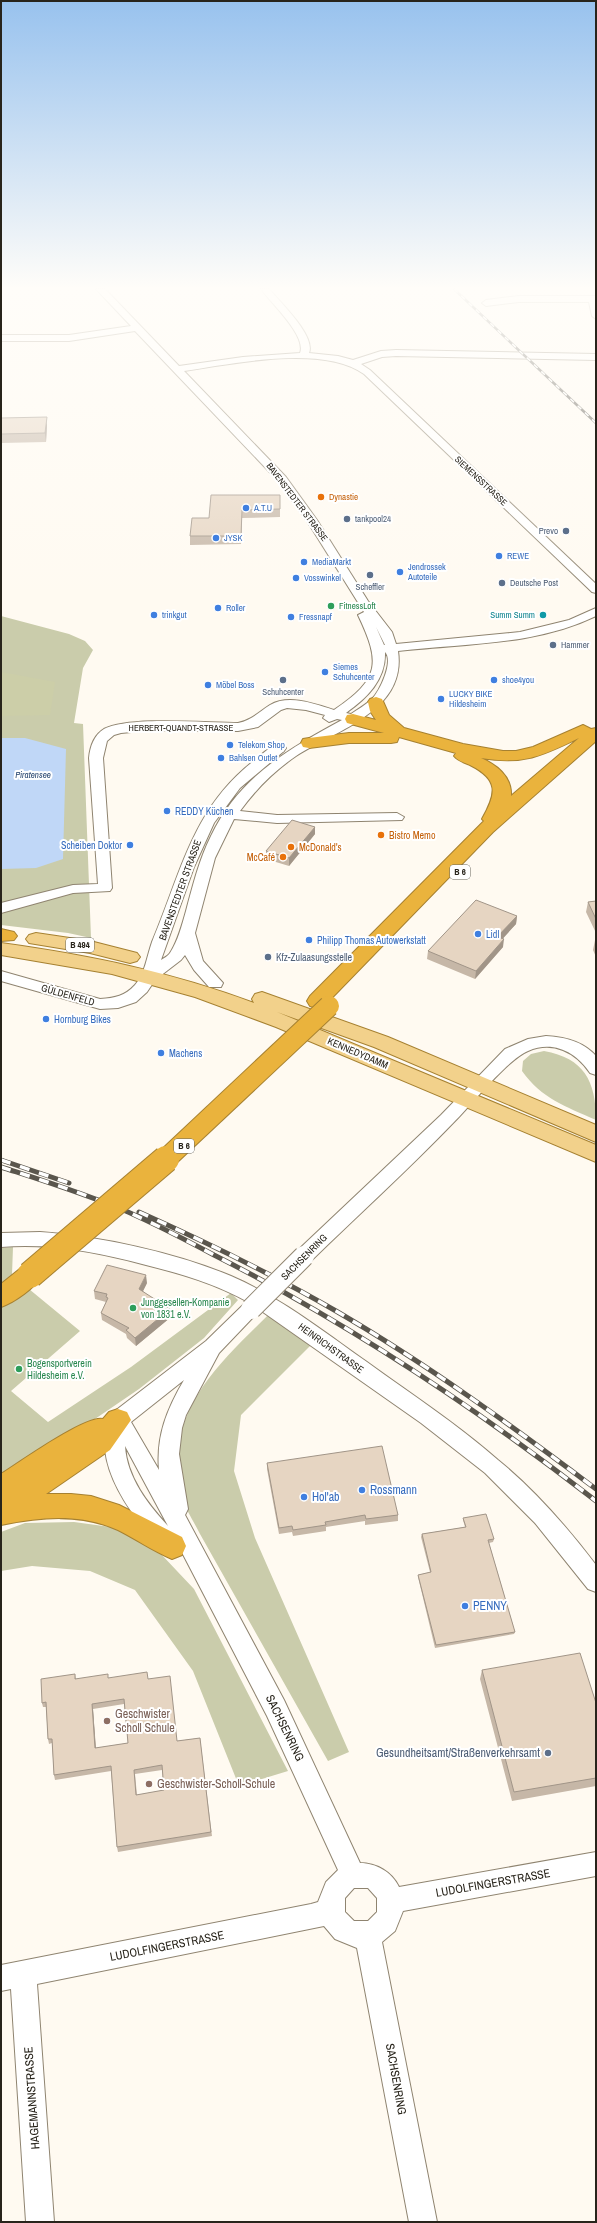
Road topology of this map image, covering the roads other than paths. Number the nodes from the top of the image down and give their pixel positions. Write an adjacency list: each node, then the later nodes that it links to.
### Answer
1 (201, 393): 3 (street, BAVENSTEDTER STRASSE)
2 (389, 393): 4 (street, SIEMENSSTRASSE)
3 (339, 563): 6 (street, BAVENSTEDTER STRASSE); 7 (street, BAVENSTEDTER STRASSE)
4 (596, 590)
5 (596, 612): 6 (street)
6 (392, 648): 7 (street); 8 (street, BAVENSTEDTER STRASSE)
7 (379, 650): 9 (street, BAVENSTEDTER STRASSE)
8 (376, 702): 9 (street, BAVENSTEDTER STRASSE); 12 (highway)
9 (344, 719): 12 (highway); 13 (street, BAVENSTEDTER STRASSE); 18 (street, HERBERT-QUANDT-STRASSE); 21 (street, BAVENSTEDTER STRASSE)
10 (596, 722): 12 (highway)
11 (596, 733): 17 (highway, B 6)
12 (397, 735): 13 (highway); 17 (highway)
13 (309, 743): 15 (street, BAVENSTEDTER STRASSE)
14 (596, 744): 24 (highway, B 6)
15 (230, 814): 16 (street); 19 (street, BAVENSTEDTER STRASSE)
16 (398, 817)
17 (487, 827): 24 (highway, B 6)
18 (1, 908)
19 (187, 933): 21 (street, BAVENSTEDTER STRASSE); 23 (street)
20 (3, 940): 21 (main road, B 494); 21 (main road, KENNEDYDAMM / B 494)
21 (155, 968): 22 (street, GÜLDENFELD); 23 (main road, KENNEDYDAMM / B 494); 25 (main road, KENNEDYDAMM / B 494)
22 (1, 976)
23 (215, 983): 25 (main road, KENNEDYDAMM / B 494)
24 (323, 1003): 31 (highway, B 6, bridge)
25 (280, 1013): 27 (main road, KENNEDYDAMM)
26 (596, 1069): 27 (street, SACHSENRING)
27 (474, 1092): 28 (main road, KENNEDYDAMM); 29 (main road, KENNEDYDAMM); 33 (street, SACHSENRING, bridge)
28 (596, 1134)
29 (596, 1154)
30 (1, 1240): 39 (street, HEINRICHSTRASSE)
31 (16, 1273): 32 (highway, B 6)
32 (1, 1297)
33 (213, 1347): 34 (street, SACHSENRING); 38 (street)
34 (118, 1420): 35 (highway); 36 (highway); 38 (street, SACHSENRING)
35 (1, 1489)
36 (1, 1509)
37 (1, 1513): 38 (highway)
38 (177, 1539): 41 (street, SACHSENRING)
39 (596, 1582)
40 (596, 1864): 42 (street, LUDOLFINGERSTRASSE)
41 (353, 1875): 42 (street); 43 (street)
42 (390, 1901): 44 (street)
43 (332, 1911): 44 (street); 45 (street, LUDOLFINGERSTRASSE)
44 (368, 1936): 47 (street, SACHSENRING)
45 (12, 1976): 46 (street, HAGEMANNSTRASSE)
46 (40, 2222)
47 (423, 2222)

